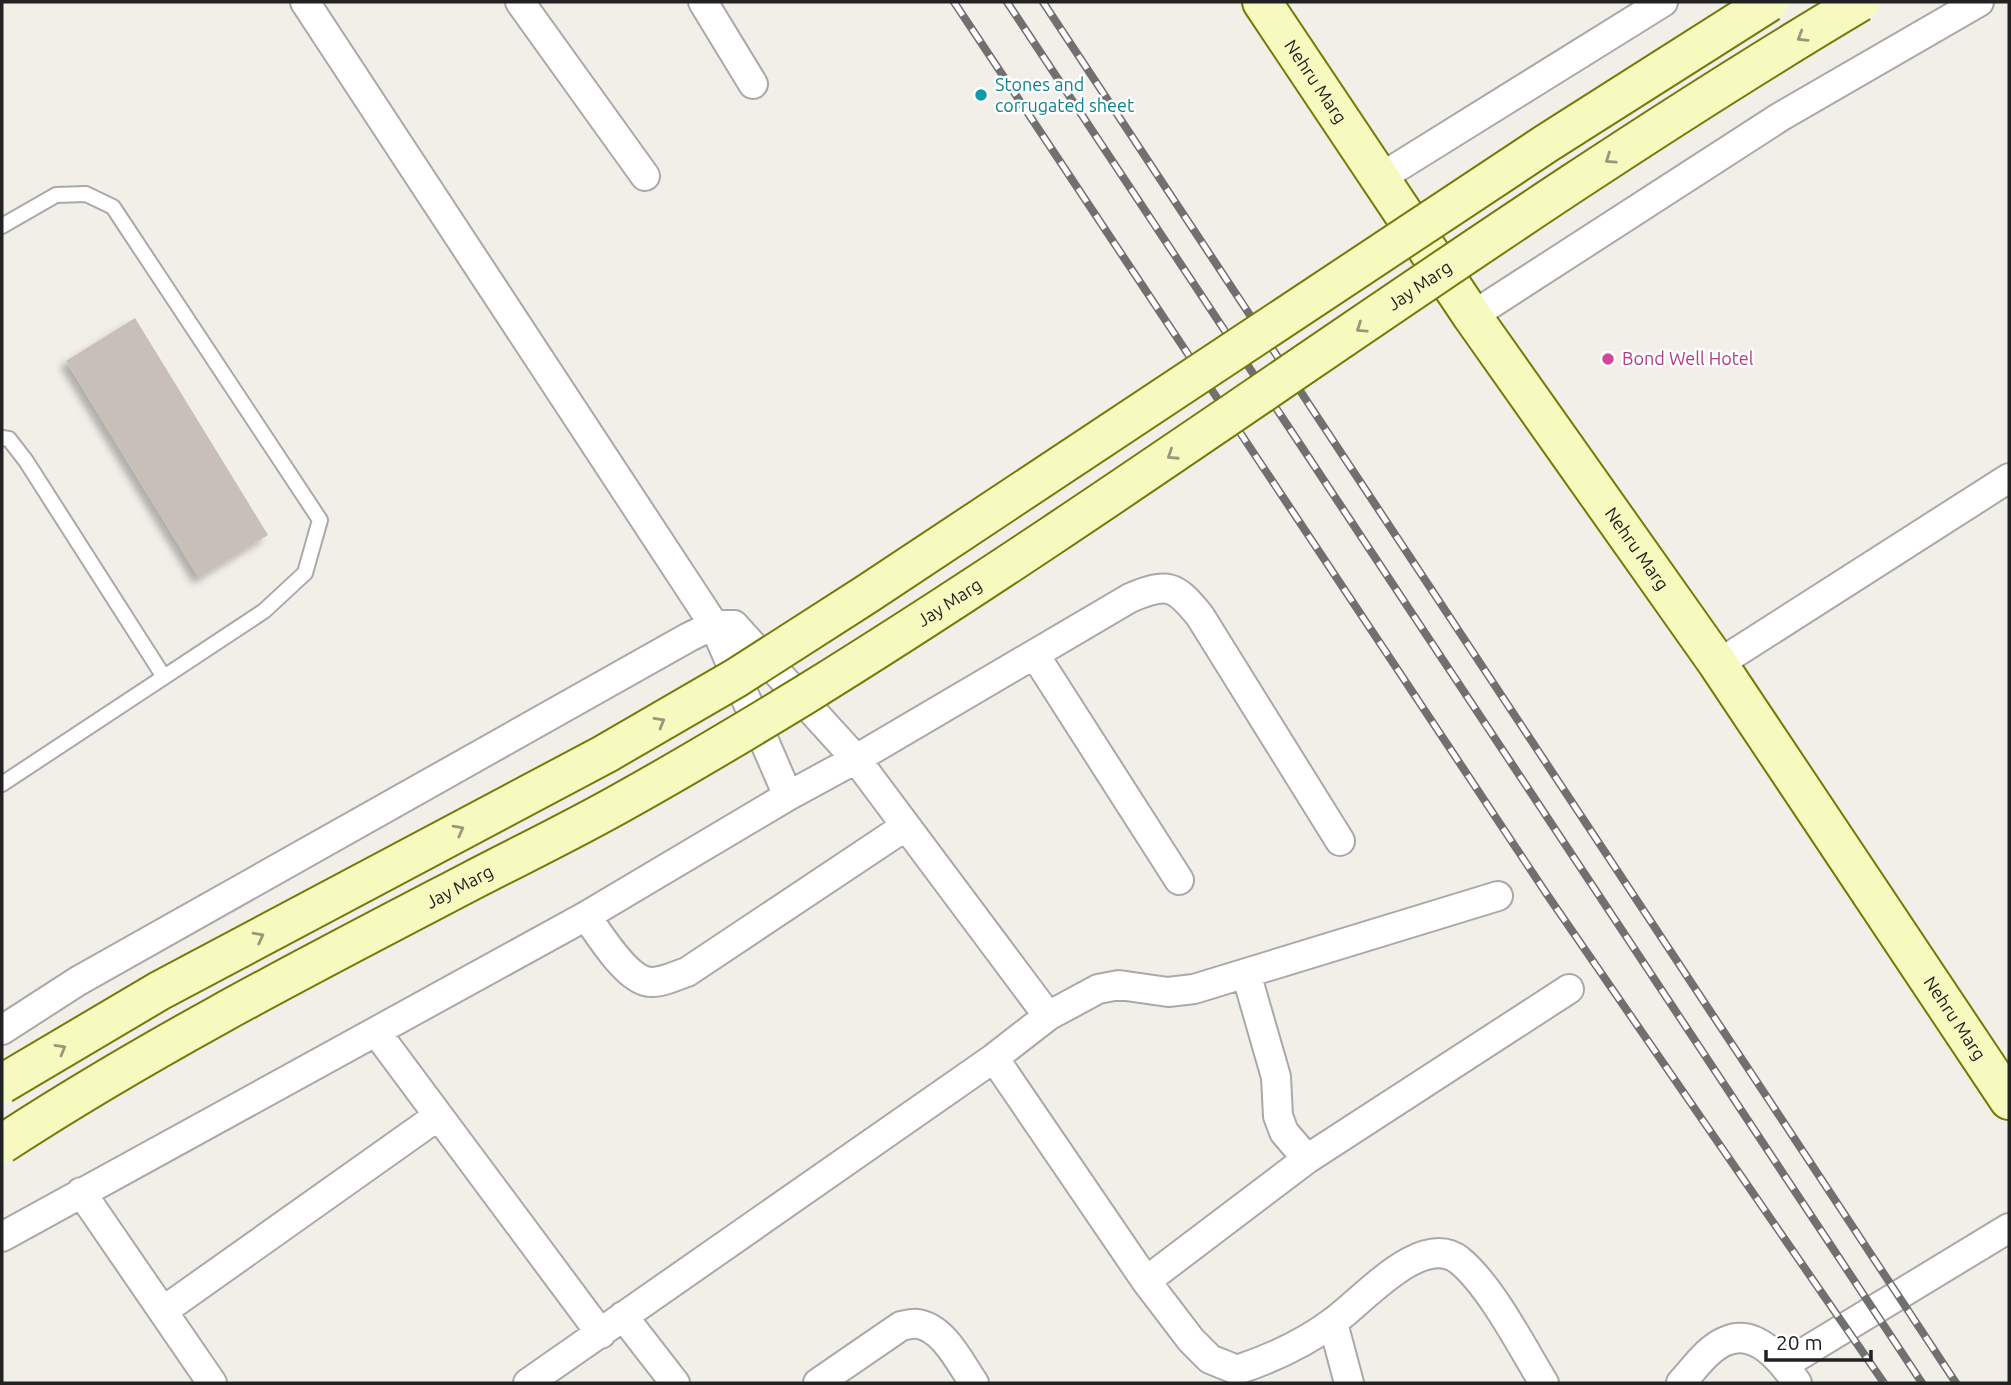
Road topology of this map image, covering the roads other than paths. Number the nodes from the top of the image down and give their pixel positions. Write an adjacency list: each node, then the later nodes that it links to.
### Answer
1 (305, 2): 16 (street)
2 (520, 2): 10 (street)
3 (703, 2): 9 (street)
4 (1262, 2): 11 (main road, Nehru Marg)
5 (1663, 2): 11 (street)
6 (1769, 2): 34 (main road, one-way to 6, bridge)
7 (1860, 2): 37 (main road, Jay Marg, one-way to 37, bridge)
8 (1979, 2): 13 (street)
9 (753, 84)
10 (645, 176)
11 (1380, 178): 13 (main road, Nehru Marg)
12 (2, 226): 19 (lane)
13 (1472, 316): 18 (main road, Nehru Marg)
14 (2, 439): 19 (lane)
15 (2009, 478): 18 (street)
16 (714, 625): 20 (street); 22 (street); 31 (street)
17 (1035, 655): 20 (street); 24 (street); 25 (street)
18 (1718, 664): 35 (main road, Nehru Marg)
19 (164, 677): 21 (lane)
20 (856, 759): 22 (street); 23 (street)
21 (2, 784)
22 (788, 796): 27 (street)
23 (906, 826): 27 (street); 30 (street)
24 (1340, 841)
25 (1179, 880)
26 (1498, 896): 28 (street)
27 (586, 916): 32 (street)
28 (1246, 973): 30 (street); 38 (street)
29 (1569, 989): 38 (street)
30 (1048, 1016): 33 (street)
31 (2, 1030)
32 (377, 1033): 36 (street); 39 (street)
33 (994, 1058): 42 (street); 44 (street)
34 (2, 1084)
35 (2009, 1100)
36 (438, 1116): 43 (street); 46 (street)
37 (2, 1144)
38 (1307, 1159): 42 (street)
39 (81, 1192): 41 (street); 43 (street)
40 (2009, 1228): 47 (street)
41 (2, 1237)
42 (1146, 1280): 45 (street)
43 (163, 1311): 48 (street)
44 (623, 1316): 46 (street); 50 (street)
45 (1333, 1322): 53 (street); 54 (street)
46 (601, 1334): 49 (street)
47 (1791, 1374): 55 (street)
48 (212, 1383)
49 (528, 1383)
50 (675, 1383)
51 (818, 1383): 52 (street)
52 (974, 1383)
53 (1349, 1383)
54 (1544, 1383)
55 (1681, 1383)

